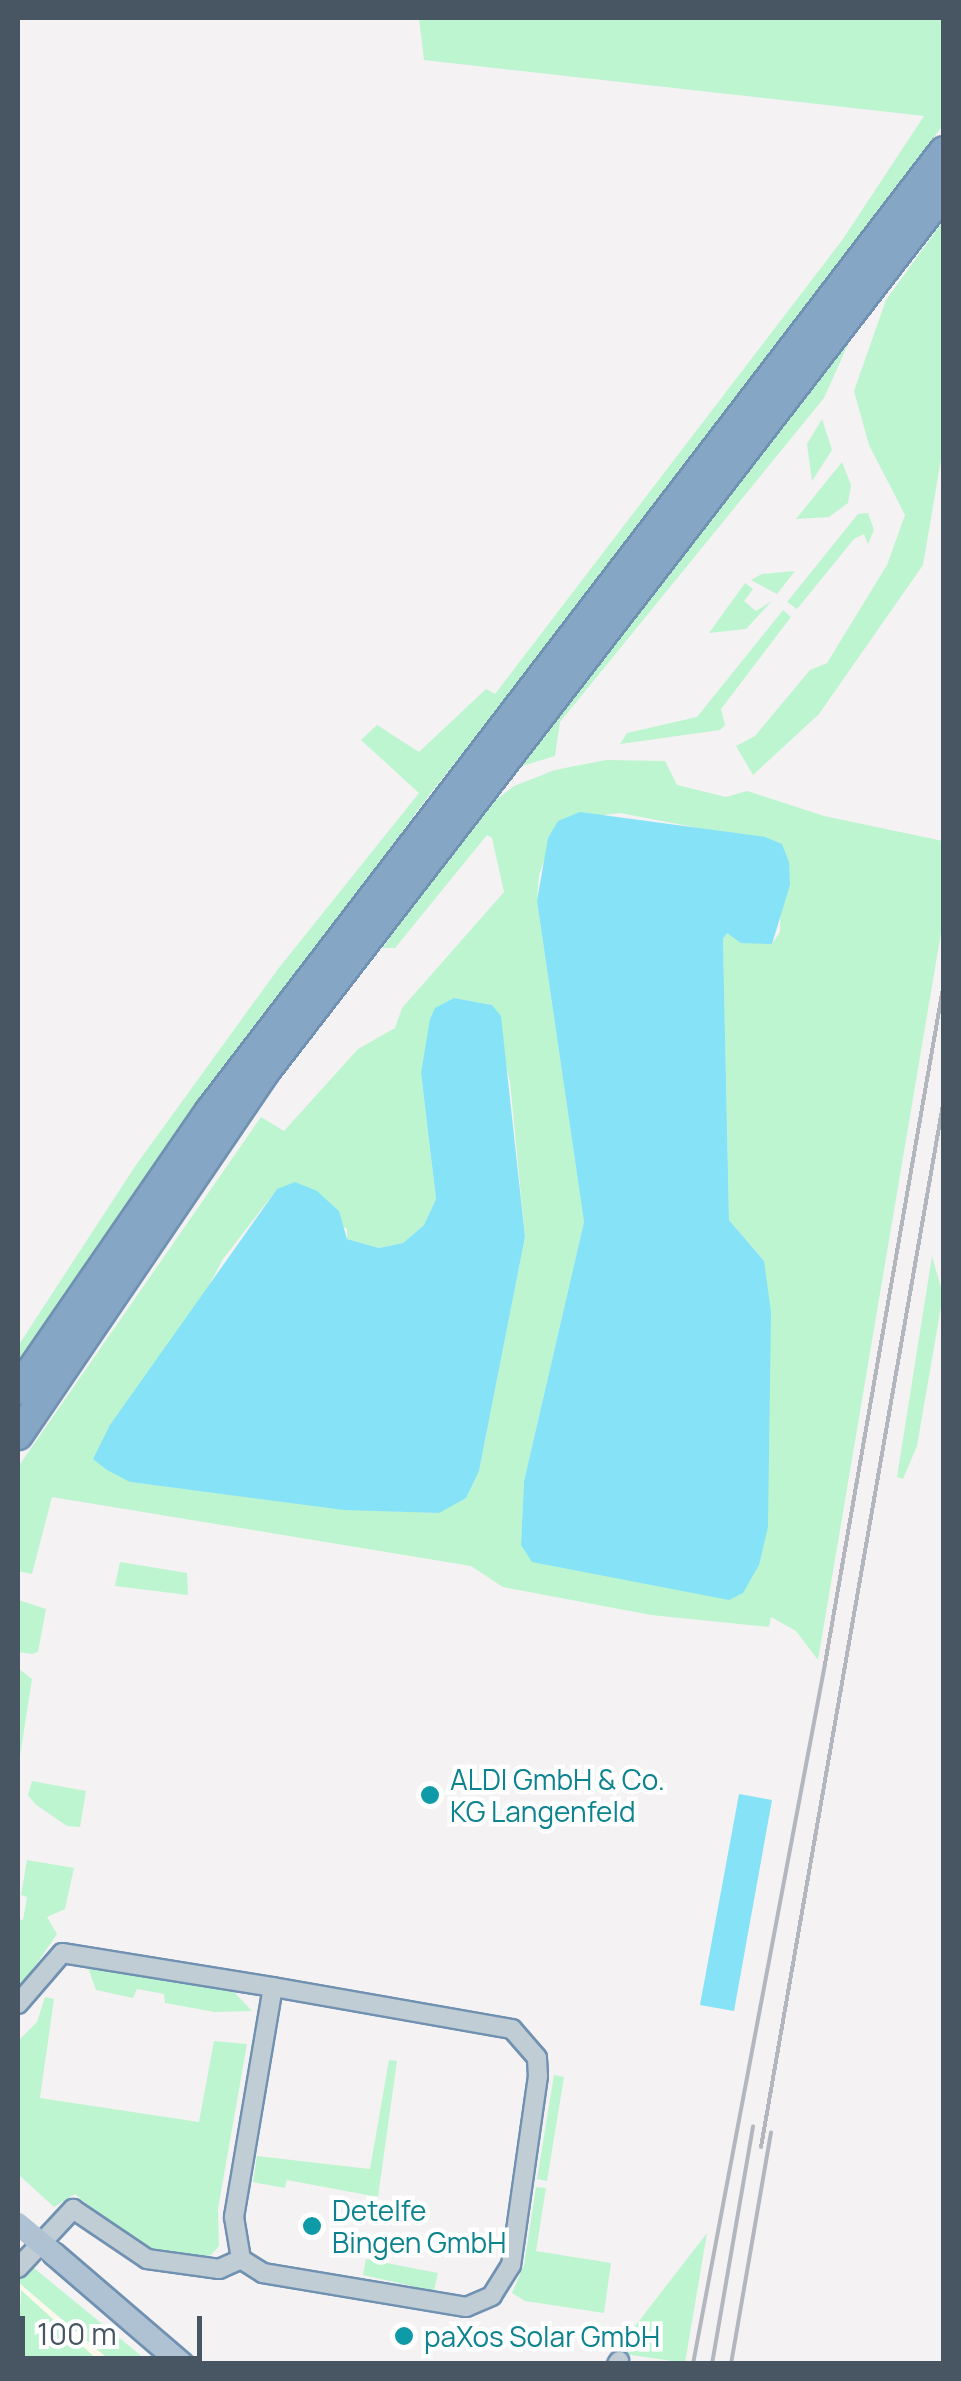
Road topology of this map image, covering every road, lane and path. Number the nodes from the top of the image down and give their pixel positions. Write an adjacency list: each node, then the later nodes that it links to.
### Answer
1 (944, 151): 3 (highway)
2 (944, 192): 4 (highway)
3 (18, 1390)
4 (18, 1435)
5 (272, 1987): 6 (street); 8 (street); 8 (street)
6 (18, 2004)
7 (18, 2224): 10 (main road, bridge)
8 (241, 2259): 9 (street)
9 (18, 2268)
10 (182, 2364)

